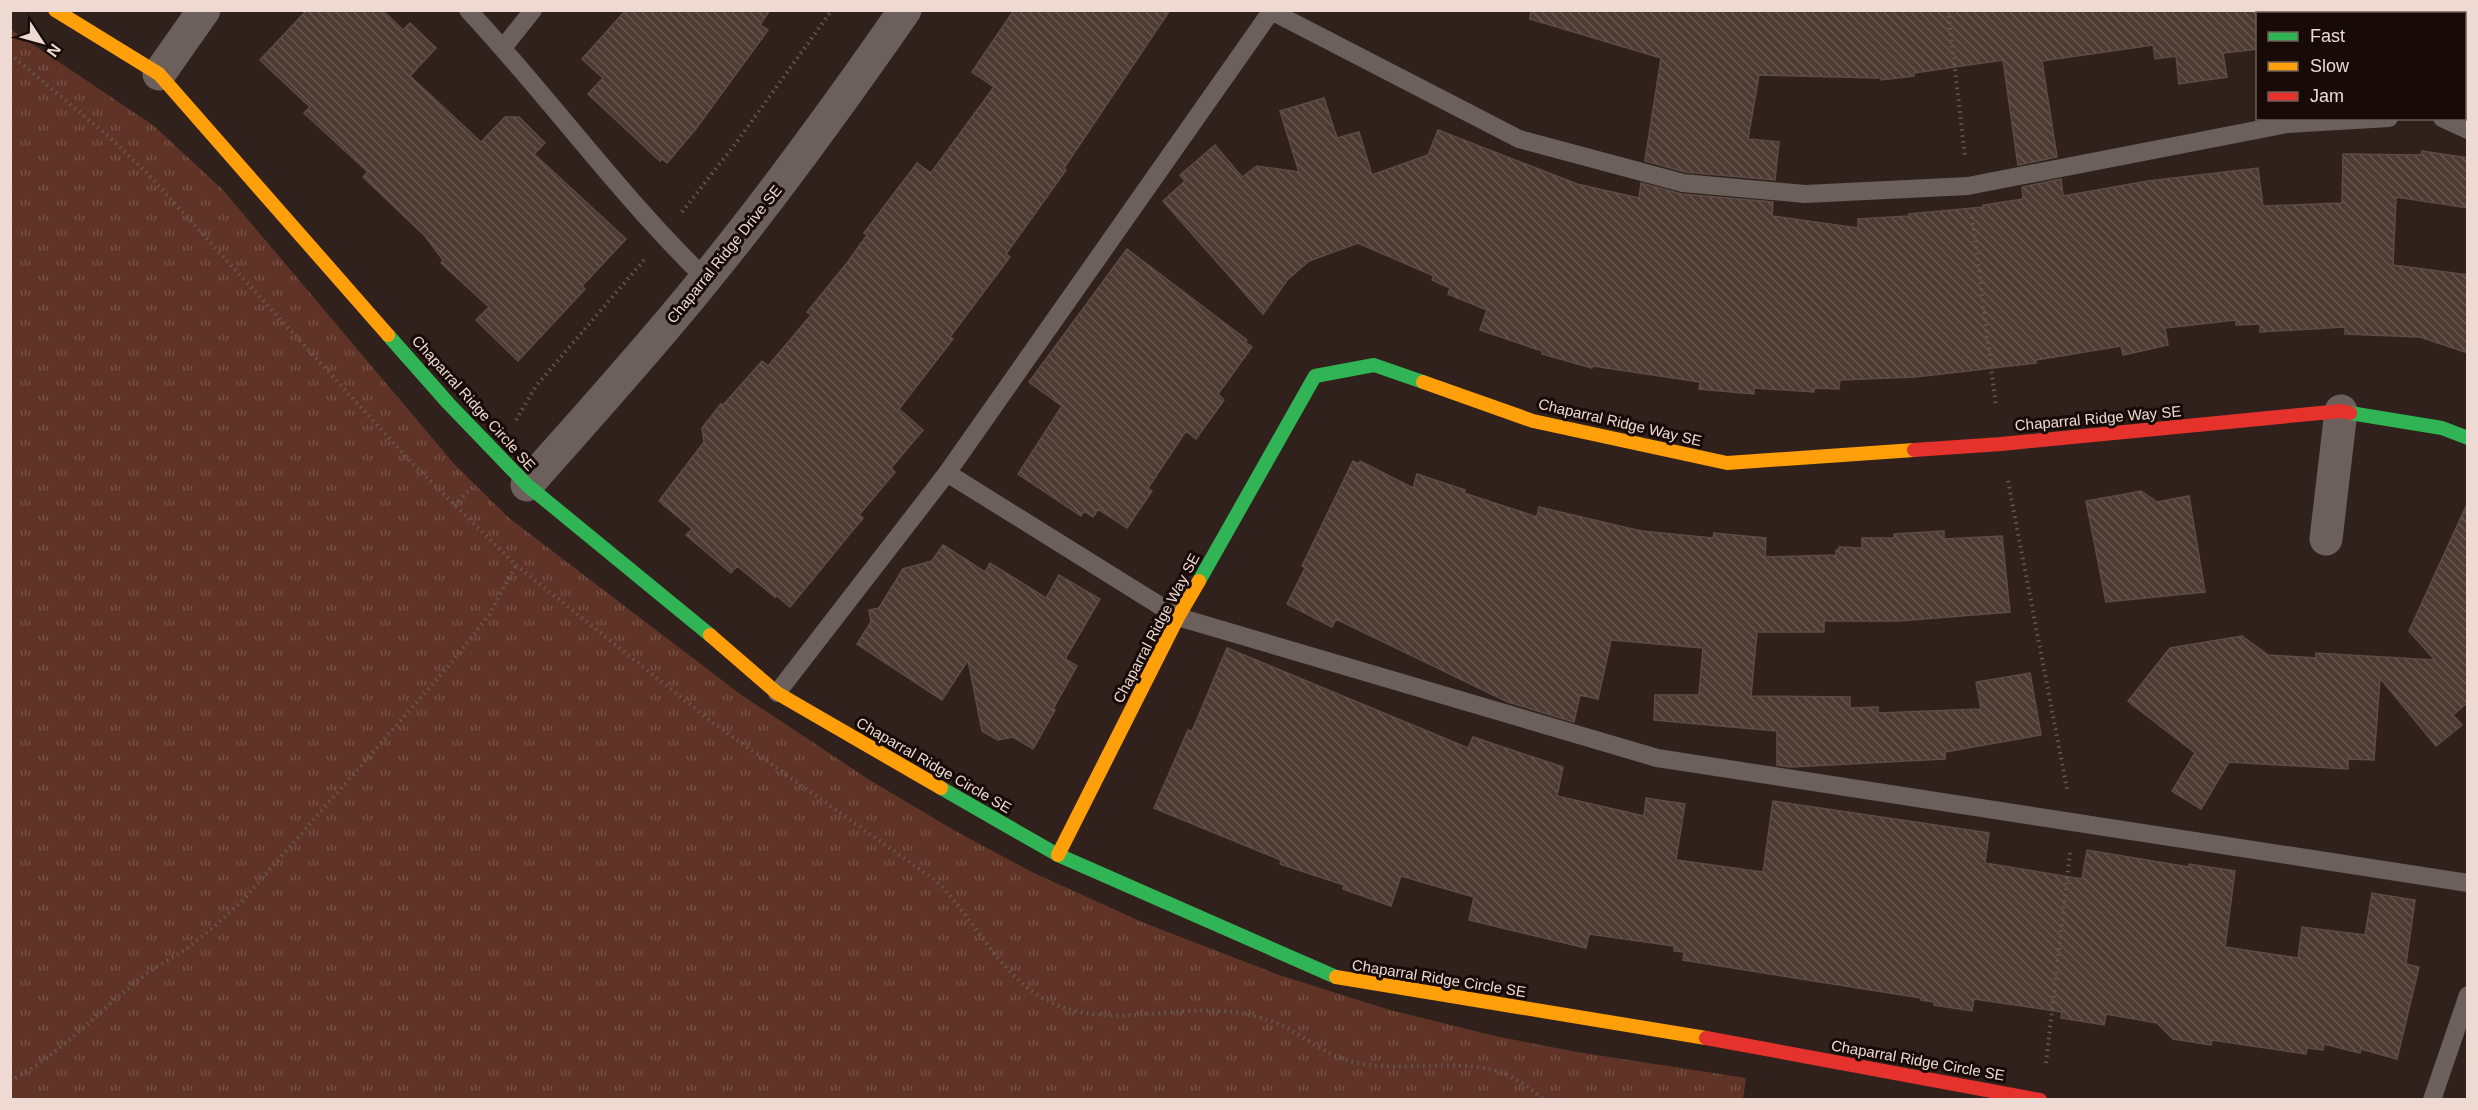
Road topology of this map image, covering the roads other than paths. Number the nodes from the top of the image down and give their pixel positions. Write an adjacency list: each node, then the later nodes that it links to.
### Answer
1 (55, 10): 8 (street, Chaparral Ridge Circle SE)
2 (204, 10): 8 (street)
3 (468, 10): 7 (lane)
4 (532, 10): 7 (lane)
5 (905, 10): 12 (street, Chaparral Ridge Drive SE)
6 (1272, 11): 9 (lane); 15 (lane)
7 (503, 48): 12 (lane)
8 (159, 74): 16 (street, Chaparral Ridge Circle SE)
9 (2356, 120)
10 (2446, 120): 11 (lane)
11 (2468, 130)
12 (706, 279): 16 (street, Chaparral Ridge Drive SE)
13 (2341, 411): 14 (street, Chaparral Ridge Way SE); 17 (street); 18 (street, Chaparral Ridge Way SE)
14 (2468, 438)
15 (947, 473): 18 (lane); 19 (lane)
16 (527, 485): 19 (street, Chaparral Ridge Circle SE)
17 (2326, 539)
18 (1178, 617): 20 (street, Chaparral Ridge Way SE); 21 (lane)
19 (777, 693): 20 (street, Chaparral Ridge Circle SE)
20 (1058, 855): 23 (street, Chaparral Ridge Circle SE)
21 (2468, 883)
22 (2468, 995): 24 (lane)
23 (2040, 1100)
24 (2432, 1100)

